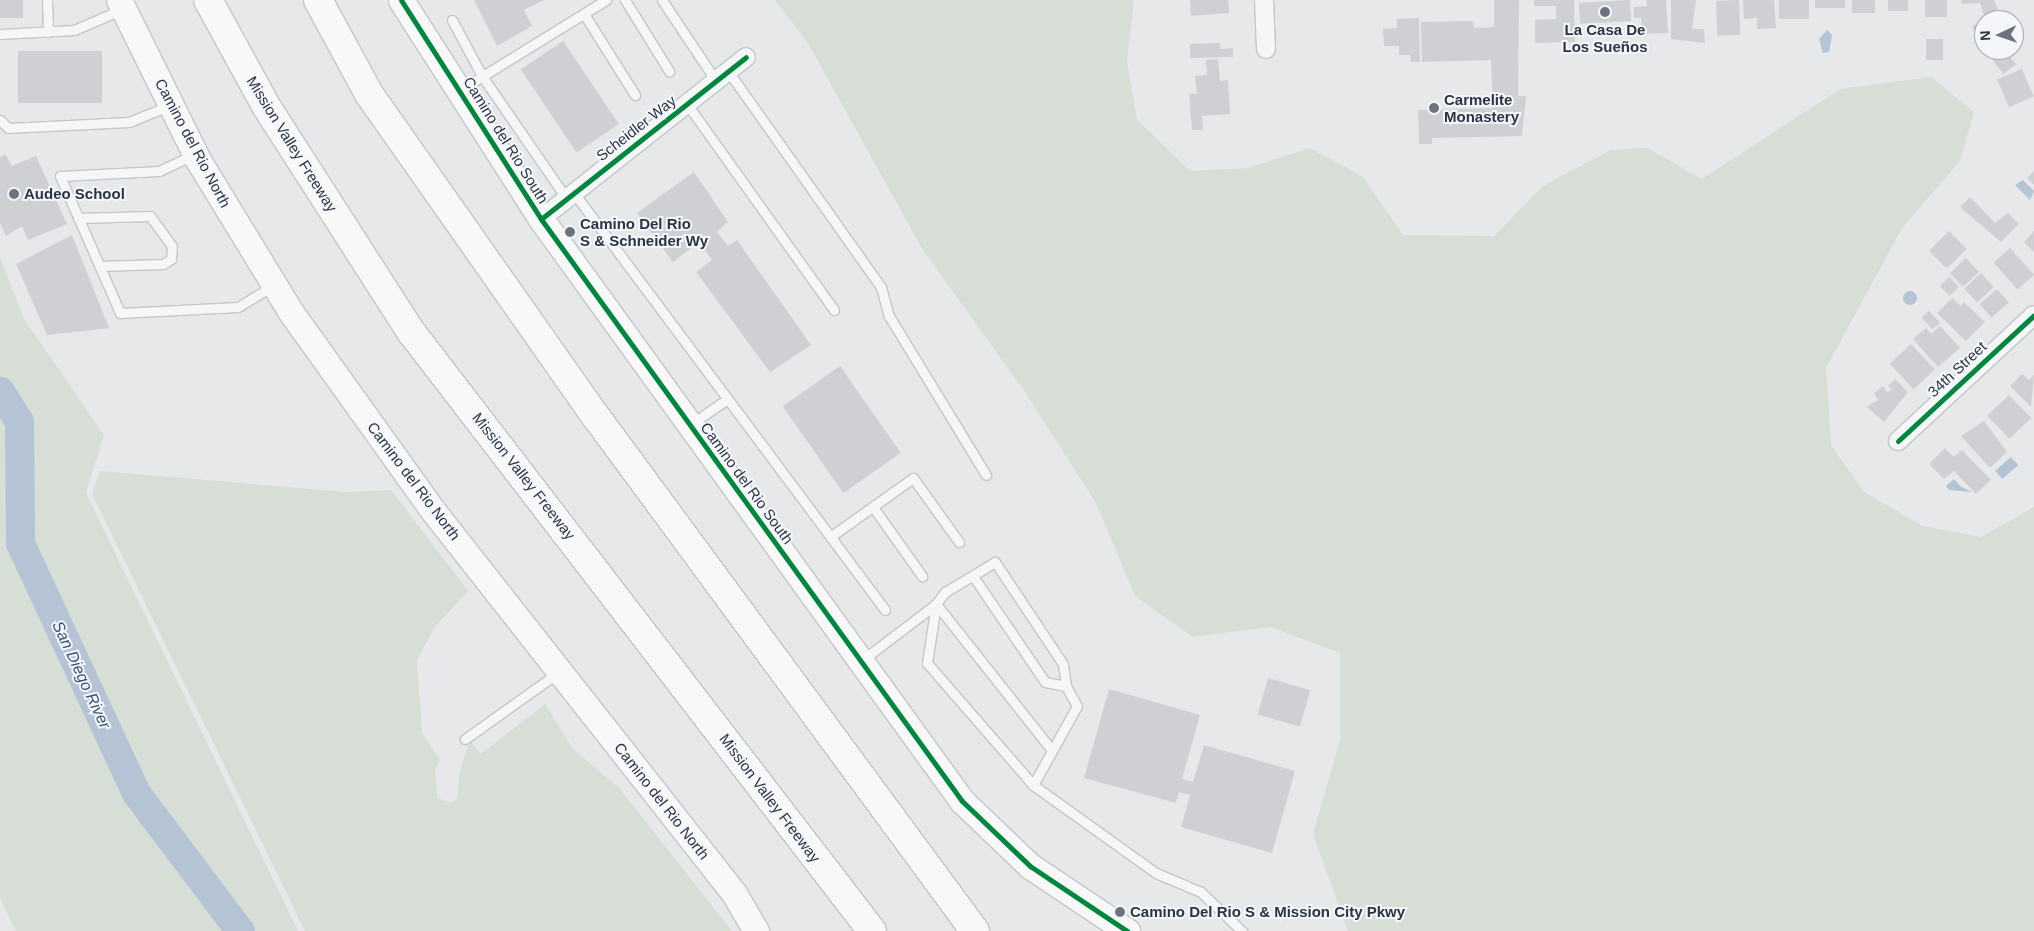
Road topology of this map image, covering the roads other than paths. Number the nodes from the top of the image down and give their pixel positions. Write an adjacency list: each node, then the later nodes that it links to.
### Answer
1 (47, 0): 12 (lane)
2 (208, 0): 50 (highway, Mission Valley Freeway)
3 (318, 0): 51 (highway)
4 (606, 0): 10 (lane)
5 (625, 0): 16 (lane)
6 (662, 0): 18 (lane)
7 (1264, 0): 14 (street)
8 (407, 2): 19 (street, Camino del Rio South)
9 (121, 4): 12 (lane); 22 (street, Camino del Rio North)
10 (584, 14): 17 (lane); 20 (lane)
11 (452, 20): 17 (lane)
12 (48, 32): 13 (lane)
13 (0, 34)
14 (1266, 48)
15 (746, 57): 18 (street, Scheidler Way)
16 (669, 71)
17 (482, 76): 19 (lane); 25 (lane)
18 (722, 76): 21 (street, Scheidler Way); 35 (lane)
19 (459, 90): 27 (street, Camino del Rio South)
20 (635, 95)
21 (687, 104): 25 (street, Scheidler Way); 30 (lane)
22 (171, 105): 23 (lane); 24 (street, Camino del Rio North)
23 (0, 120)
24 (195, 154): 26 (lane); 29 (street, Camino del Rio North)
25 (571, 196): 27 (street, Scheidler Way); 32 (lane)
26 (78, 218): 28 (lane); 28 (lane)
27 (541, 219): 33 (street, Camino del Rio South)
28 (99, 266): 29 (lane)
29 (274, 285): 44 (street, Camino del Rio North)
30 (834, 310)
31 (2034, 315): 34 (street, 34th Street)
32 (726, 400): 33 (lane); 37 (lane)
33 (690, 425): 43 (street, Camino del Rio South)
34 (1898, 442)
35 (986, 475)
36 (873, 506): 37 (lane); 38 (lane); 39 (lane)
37 (830, 538): 42 (lane)
38 (959, 542)
39 (922, 576)
40 (973, 576): 41 (lane); 45 (lane); 45 (lane)
41 (936, 604): 43 (lane); 47 (lane); 48 (lane)
42 (885, 610)
43 (861, 661): 52 (street, Camino del Rio South)
44 (561, 671): 46 (lane); 49 (street, Camino del Rio North)
45 (1066, 686): 47 (lane)
46 (465, 739)
47 (1051, 749): 48 (lane)
48 (1034, 785): 53 (lane)
49 (756, 931)
50 (872, 931)
51 (975, 931)
52 (1127, 931)
53 (1242, 931)

